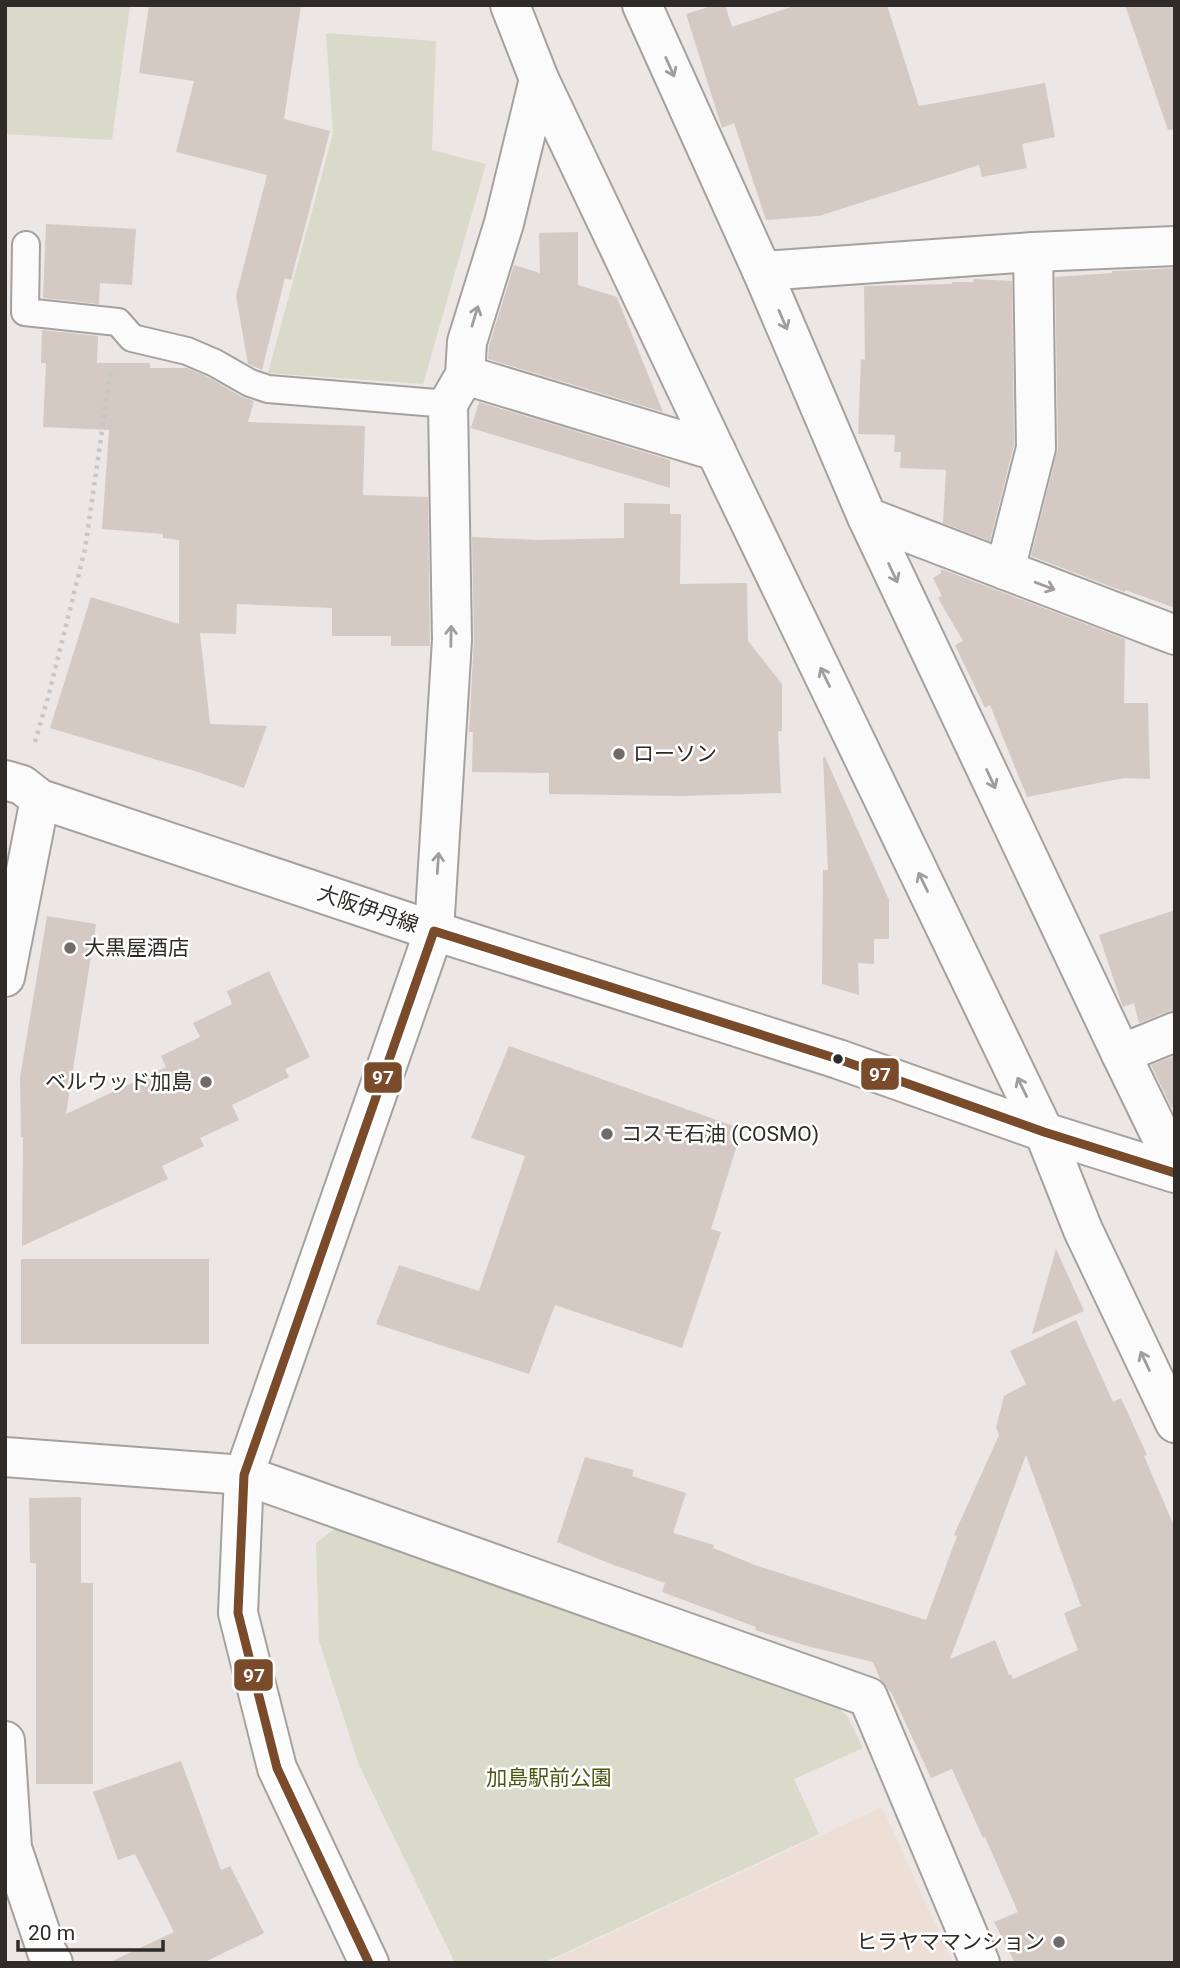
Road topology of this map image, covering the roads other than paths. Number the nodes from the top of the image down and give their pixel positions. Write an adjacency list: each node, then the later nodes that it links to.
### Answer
1 (510, 5): 3 (street)
2 (642, 5): 7 (street, one-way to 7)
3 (539, 79): 8 (street, one-way to 3); 9 (street)
4 (26, 245): 8 (lane)
5 (1175, 246): 6 (street)
6 (1033, 252): 7 (street); 11 (street)
7 (762, 271): 10 (street, one-way to 10)
8 (457, 390): 9 (street); 14 (street, one-way to 8)
9 (716, 451): 18 (street, one-way to 9)
10 (867, 517): 11 (street); 17 (street, one-way to 17)
11 (1005, 570): 12 (street, one-way to 12)
12 (1175, 635)
13 (22, 788): 14 (street, 大阪伊丹線); 15 (street)
14 (434, 931): 18 (street, 大阪伊丹線); 23 (street)
15 (5, 977)
16 (1175, 1032): 17 (street)
17 (1121, 1054): 19 (street)
18 (1044, 1132): 20 (street, 大阪伊丹線); 21 (street, one-way to 18)
19 (1175, 1165)
20 (1175, 1173)
21 (1175, 1423)
22 (5, 1457): 23 (street)
23 (244, 1475): 26 (street); 27 (street)
24 (5, 1741): 25 (street)
25 (43, 1959)
26 (369, 1963)
27 (980, 1963)

